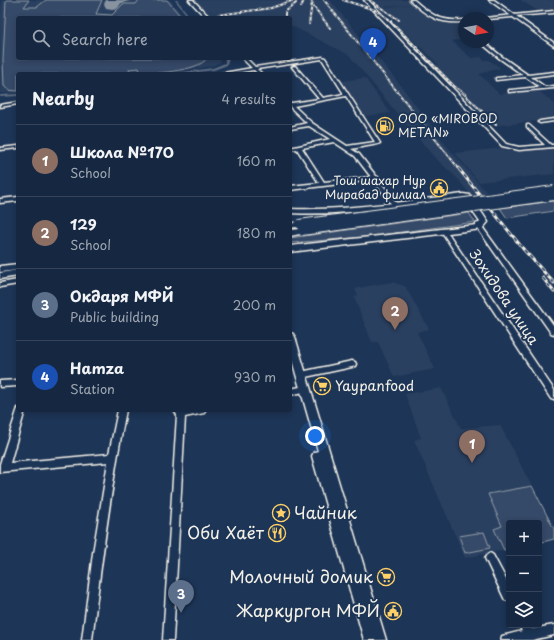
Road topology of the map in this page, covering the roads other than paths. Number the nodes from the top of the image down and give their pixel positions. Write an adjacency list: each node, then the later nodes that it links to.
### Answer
1 (191, 0): 7 (street)
2 (366, 0): 35 (street)
3 (412, 0): 9 (street)
4 (492, 0): 6 (main road)
5 (554, 12): 6 (street)
6 (514, 15): 8 (street); 10 (main road)
7 (206, 16)
8 (494, 17)
9 (457, 21)
10 (552, 42)
11 (489, 48): 18 (street)
12 (246, 60): 14 (street)
13 (294, 67): 24 (street)
14 (255, 69): 15 (street); 16 (street); 23 (street)
15 (234, 72)
16 (258, 72)
17 (554, 73): 18 (street)
18 (527, 76): 19 (street); 21 (street)
19 (498, 79)
20 (554, 87): 21 (street)
21 (544, 88): 22 (street)
22 (511, 91)
23 (346, 95): 24 (street); 38 (street)
24 (322, 99): 26 (street)
25 (16, 103): 28 (street)
26 (292, 104)
27 (292, 105): 31 (street)
28 (0, 106)
29 (554, 120): 30 (street)
30 (540, 122)
31 (310, 124): 33 (street); 34 (street)
32 (529, 126): 35 (street)
33 (292, 128)
34 (335, 140): 37 (street); 38 (street)
35 (552, 146)
36 (16, 147): 39 (street)
37 (299, 148): 40 (street); 42 (street)
38 (346, 148): 41 (street)
39 (0, 149)
40 (292, 149)
41 (376, 178): 42 (street); 48 (street)
42 (323, 185): 43 (street)
43 (292, 188)
44 (554, 190): 52 (main road, bridge)
45 (554, 196): 52 (main road, bridge)
46 (16, 200): 47 (street)
47 (0, 201)
48 (396, 205): 49 (main road); 51 (main road)
49 (292, 211)
50 (292, 226): 52 (main road)
51 (477, 226): 53 (main road); 64 (street)
52 (301, 228): 54 (main road)
53 (444, 231): 55 (main road); 72 (street, Зохидова улица)
54 (292, 232)
55 (358, 241): 56 (main road); 57 (main road)
56 (292, 246)
57 (292, 249)
58 (16, 267): 59 (main road)
59 (0, 269)
60 (16, 273): 61 (main road)
61 (0, 276)
62 (16, 282): 63 (street)
63 (0, 285)
64 (554, 331)
65 (292, 344): 68 (main road)
66 (352, 364): 68 (street)
67 (292, 367): 71 (main road)
68 (301, 375): 71 (main road)
69 (16, 383): 70 (street)
70 (0, 384)
71 (298, 390): 85 (main road); 86 (main road)
72 (554, 397)
73 (20, 412): 77 (street)
74 (122, 412): 76 (street)
75 (180, 412): 84 (street)
76 (112, 458): 77 (street); 83 (street)
77 (2, 468)
78 (490, 558): 79 (street)
79 (507, 592)
80 (526, 628): 82 (street)
81 (554, 631): 82 (street)
82 (529, 635): 87 (street)
83 (87, 640)
84 (168, 640)
85 (371, 640)
86 (379, 640)
87 (506, 640)

